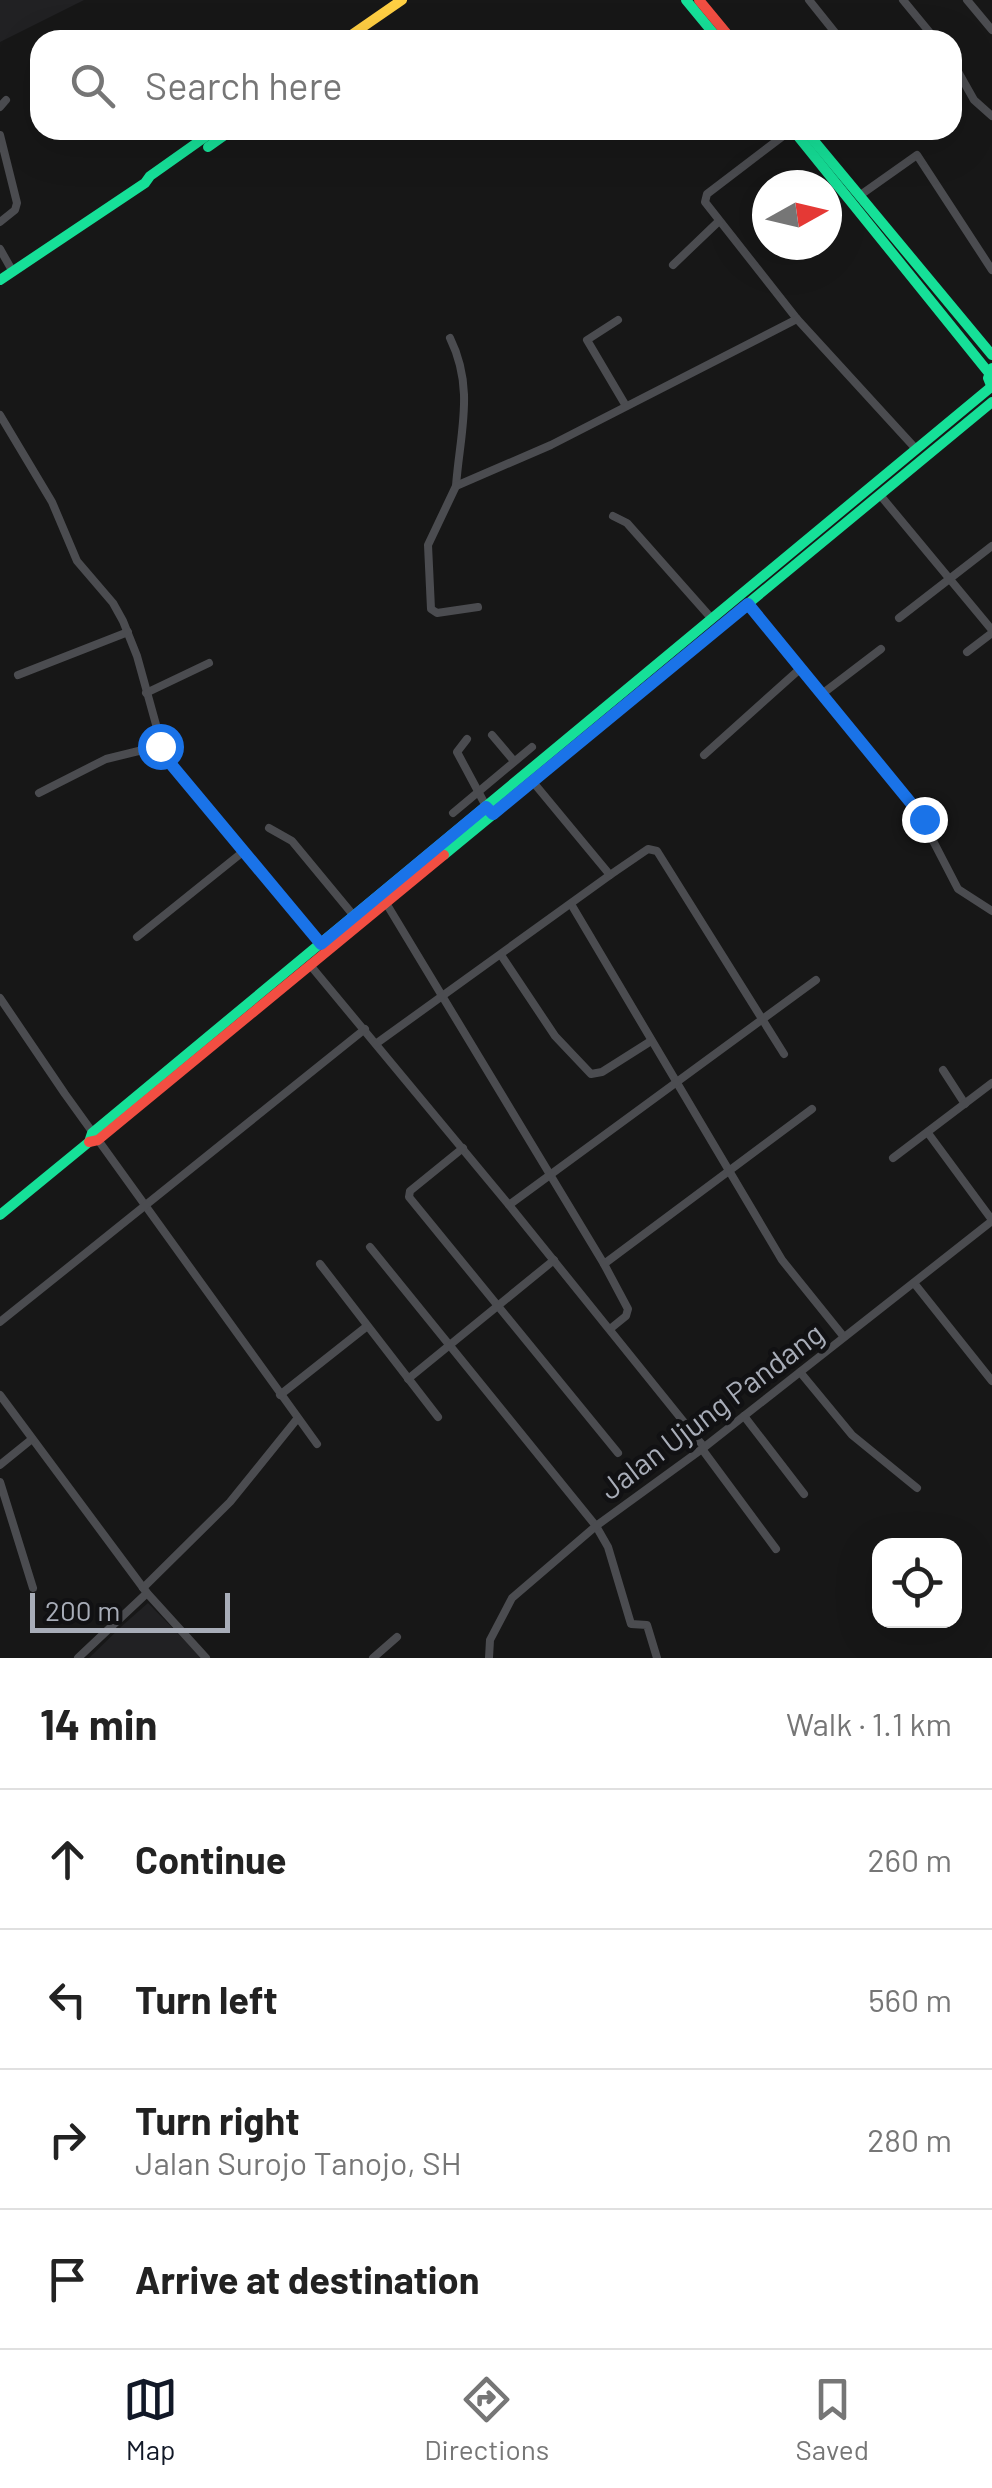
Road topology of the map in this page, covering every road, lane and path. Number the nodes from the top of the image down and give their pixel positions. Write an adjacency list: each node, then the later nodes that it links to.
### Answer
1 (402, 0): 8 (main road)
2 (416, 0): 9 (main road)
3 (686, 0): 10 (main road)
4 (699, 0): 11 (main road)
5 (808, 0): 12 (street)
6 (903, 0): 13 (street)
7 (967, 0): 14 (street)
8 (358, 30)
9 (372, 30)
10 (711, 30)
11 (724, 30)
12 (833, 30)
13 (928, 30)
14 (992, 30)
15 (962, 79): 16 (street)
16 (992, 116)
17 (0, 136): 26 (street)
18 (201, 140): 23 (main road)
19 (217, 140): 23 (main road)
20 (779, 140): 25 (street)
21 (801, 140): 27 (main road)
22 (812, 140): 24 (main road)
23 (145, 183): 31 (main road)
24 (860, 196): 27 (main road); 30 (street)
25 (719, 220): 29 (street); 33 (street)
26 (0, 222)
27 (896, 248): 36 (main road); 37 (main road)
28 (0, 250): 31 (street)
29 (673, 265)
30 (992, 270)
31 (13, 272): 32 (main road)
32 (0, 280)
33 (797, 319): 40 (street); 42 (street)
34 (618, 320): 40 (street)
35 (450, 338): 43 (street)
36 (992, 355)
37 (990, 370): 38 (main road)
38 (991, 388): 42 (main road)
39 (992, 402): 44 (main road)
40 (626, 406): 43 (street)
41 (0, 415): 54 (street)
42 (916, 449): 46 (main road)
43 (456, 486): 50 (street)
44 (880, 495): 46 (main road); 48 (street)
45 (613, 516): 52 (street)
46 (830, 528): 49 (main road); 52 (main road)
47 (992, 546): 48 (street)
48 (948, 578): 51 (street); 53 (street)
49 (748, 604): 55 (main road); 59 (street)
50 (478, 606)
51 (899, 618)
52 (712, 620): 55 (main road)
53 (992, 631): 57 (street)
54 (128, 632): 60 (street); 61 (street)
55 (686, 648): 69 (main road); 72 (main road)
56 (881, 649): 62 (street)
57 (967, 652)
58 (209, 663): 61 (street)
59 (801, 668): 62 (street); 67 (street)
60 (18, 675)
61 (146, 693): 65 (street)
62 (822, 694): 79 (street)
63 (492, 735): 68 (street)
64 (467, 739): 70 (street)
65 (160, 746): 71 (street); 75 (street)
66 (532, 747): 68 (street)
67 (704, 755)
68 (514, 762): 70 (street)
69 (533, 782): 72 (main road); 76 (street)
70 (478, 792): 72 (street); 73 (street)
71 (39, 794)
72 (490, 811): 77 (main road); 80 (main road)
73 (453, 813)
74 (269, 828): 80 (street)
75 (244, 851): 81 (street); 82 (street)
76 (610, 875): 78 (street); 88 (street)
77 (386, 903): 84 (main road); 87 (street)
78 (570, 904): 83 (street); 90 (street)
79 (992, 911)
80 (354, 916): 82 (main road)
81 (138, 937)
82 (321, 944): 99 (main road)
83 (501, 954): 87 (street); 90 (street)
84 (310, 966): 89 (street); 99 (main road)
85 (816, 980): 88 (street)
86 (0, 998): 99 (street)
87 (444, 998): 91 (street); 103 (street)
88 (762, 1018): 92 (street); 94 (street)
89 (364, 1029): 91 (street); 104 (street)
90 (652, 1041): 94 (street)
91 (377, 1044): 100 (street)
92 (784, 1054)
93 (943, 1070): 96 (street)
94 (676, 1083): 102 (street); 103 (street)
95 (992, 1083): 96 (street)
96 (964, 1104): 98 (street)
97 (812, 1109): 102 (street)
98 (928, 1132): 101 (street); 107 (street)
99 (93, 1138): 104 (street); 106 (main road)
100 (463, 1148): 105 (street); 113 (street)
101 (892, 1158)
102 (728, 1169): 111 (street); 117 (street)
103 (552, 1176): 105 (street); 111 (street)
104 (144, 1204): 114 (street); 123 (street)
105 (509, 1204): 109 (street)
106 (0, 1215)
107 (992, 1220): 112 (street, Jalan Ujung Pandang)
108 (370, 1246): 118 (street)
109 (554, 1260): 113 (street); 116 (street)
110 (320, 1264): 115 (street)
111 (604, 1264): 116 (street)
112 (914, 1283): 117 (street, Jalan Ujung Pandang); 121 (street)
113 (497, 1306): 118 (street); 130 (street)
114 (0, 1322)
115 (366, 1327): 120 (street); 123 (street)
116 (610, 1329): 129 (street)
117 (844, 1337): 119 (street, Jalan Ujung Pandang)
118 (450, 1346): 120 (street); 135 (street)
119 (800, 1372): 124 (street, Jalan Ujung Pandang); 133 (street)
120 (408, 1379): 125 (street)
121 (992, 1381)
122 (0, 1395): 127 (street)
123 (280, 1395): 126 (street)
124 (744, 1416): 129 (street, Jalan Ujung Pandang); 134 (street)
125 (438, 1417)
126 (298, 1418): 128 (street); 138 (street)
127 (32, 1439): 131 (street); 138 (street)
128 (317, 1444)
129 (703, 1448): 135 (street, Jalan Ujung Pandang); 136 (street)
130 (618, 1453)
131 (0, 1465)
132 (0, 1482): 137 (street)
133 (917, 1488)
134 (804, 1494)
135 (596, 1526): 143 (street, Jalan Ujung Pandang); 144 (street)
136 (776, 1548)
137 (33, 1588)
138 (145, 1590): 140 (street); 141 (street)
139 (397, 1637): 142 (street)
140 (78, 1658)
141 (206, 1658)
142 (373, 1658)
143 (489, 1658)
144 (657, 1658)

